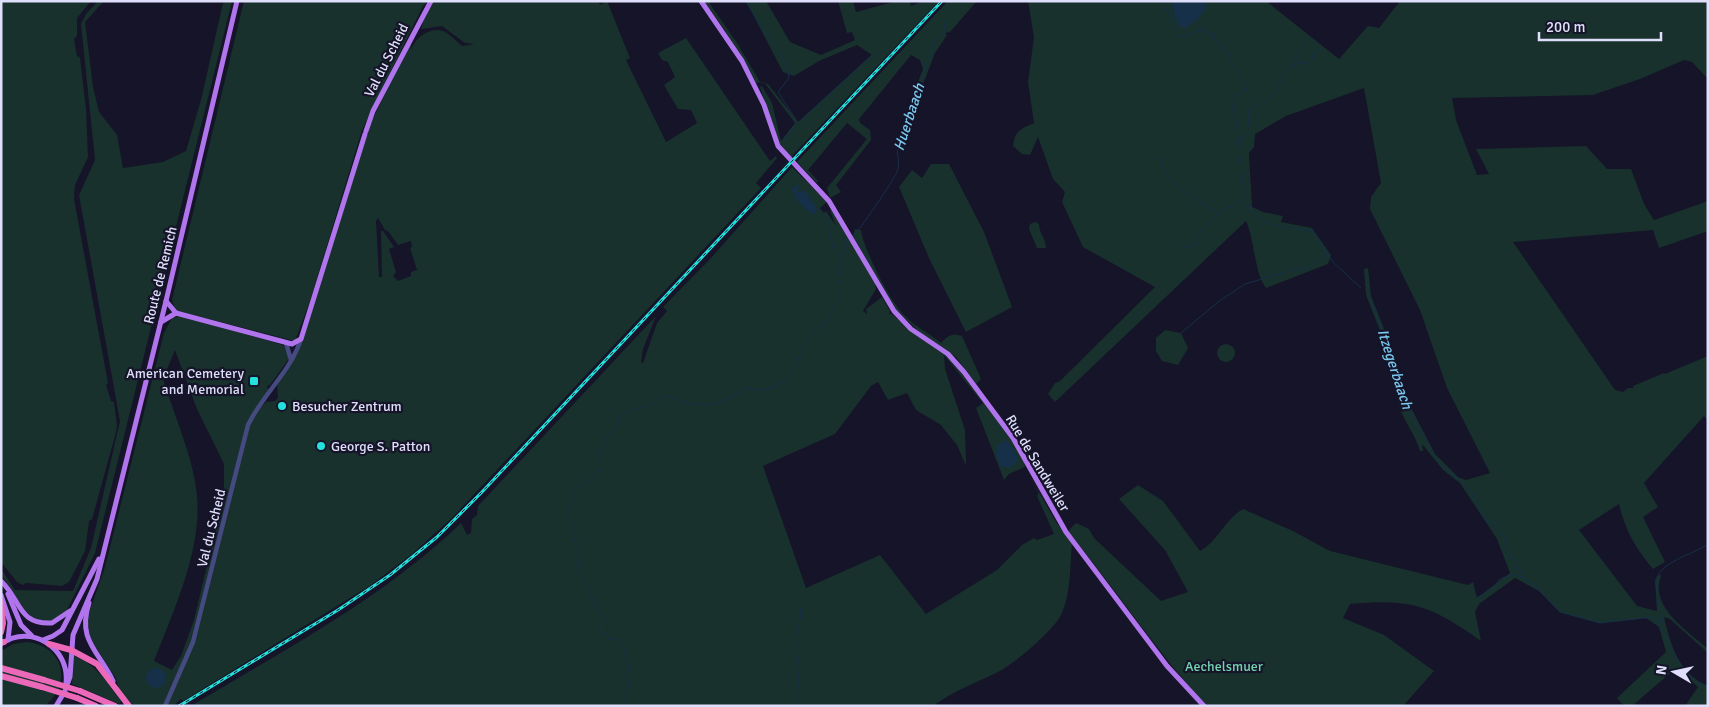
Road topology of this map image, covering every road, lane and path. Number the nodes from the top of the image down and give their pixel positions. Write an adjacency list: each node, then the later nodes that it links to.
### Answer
1 (237, 1): 4 (main road, Route de Remich)
2 (431, 1): 7 (main road, Val du Scheid)
3 (701, 1): 32 (main road, Rue de Sandweiler)
4 (166, 301): 5 (main road); 6 (main road, Route de Remich)
5 (176, 313): 6 (main road); 8 (main road)
6 (161, 323): 10 (main road, Route de Remich)
7 (301, 339): 8 (main road); 9 (street, Val du Scheid)
8 (286, 343): 9 (street)
9 (291, 362): 31 (street, Val du Scheid)
10 (102, 553): 11 (main road, Route de Remich); 15 (main road, Route de Remich)
11 (97, 579): 21 (main road, Route de Remich); 24 (main road)
12 (1, 581): 15 (main road); 17 (main road)
13 (1, 596): 19 (main road)
14 (1, 602): 16 (highway)
15 (74, 607): 18 (main road, Route de Remich)
16 (1, 632)
17 (32, 637): 18 (main road); 19 (main road)
18 (43, 640): 20 (main road)
19 (4, 642)
20 (49, 644): 21 (highway); 25 (main road)
21 (71, 650): 24 (highway); 25 (main road, Route de Remich)
22 (1, 668): 23 (highway)
23 (6, 674): 26 (highway, bridge)
24 (117, 690): 30 (highway)
25 (64, 693): 27 (main road)
26 (78, 695): 28 (highway); 29 (highway)
27 (56, 706)
28 (96, 706)
29 (115, 706)
30 (129, 706)
31 (165, 706)
32 (1204, 706)

